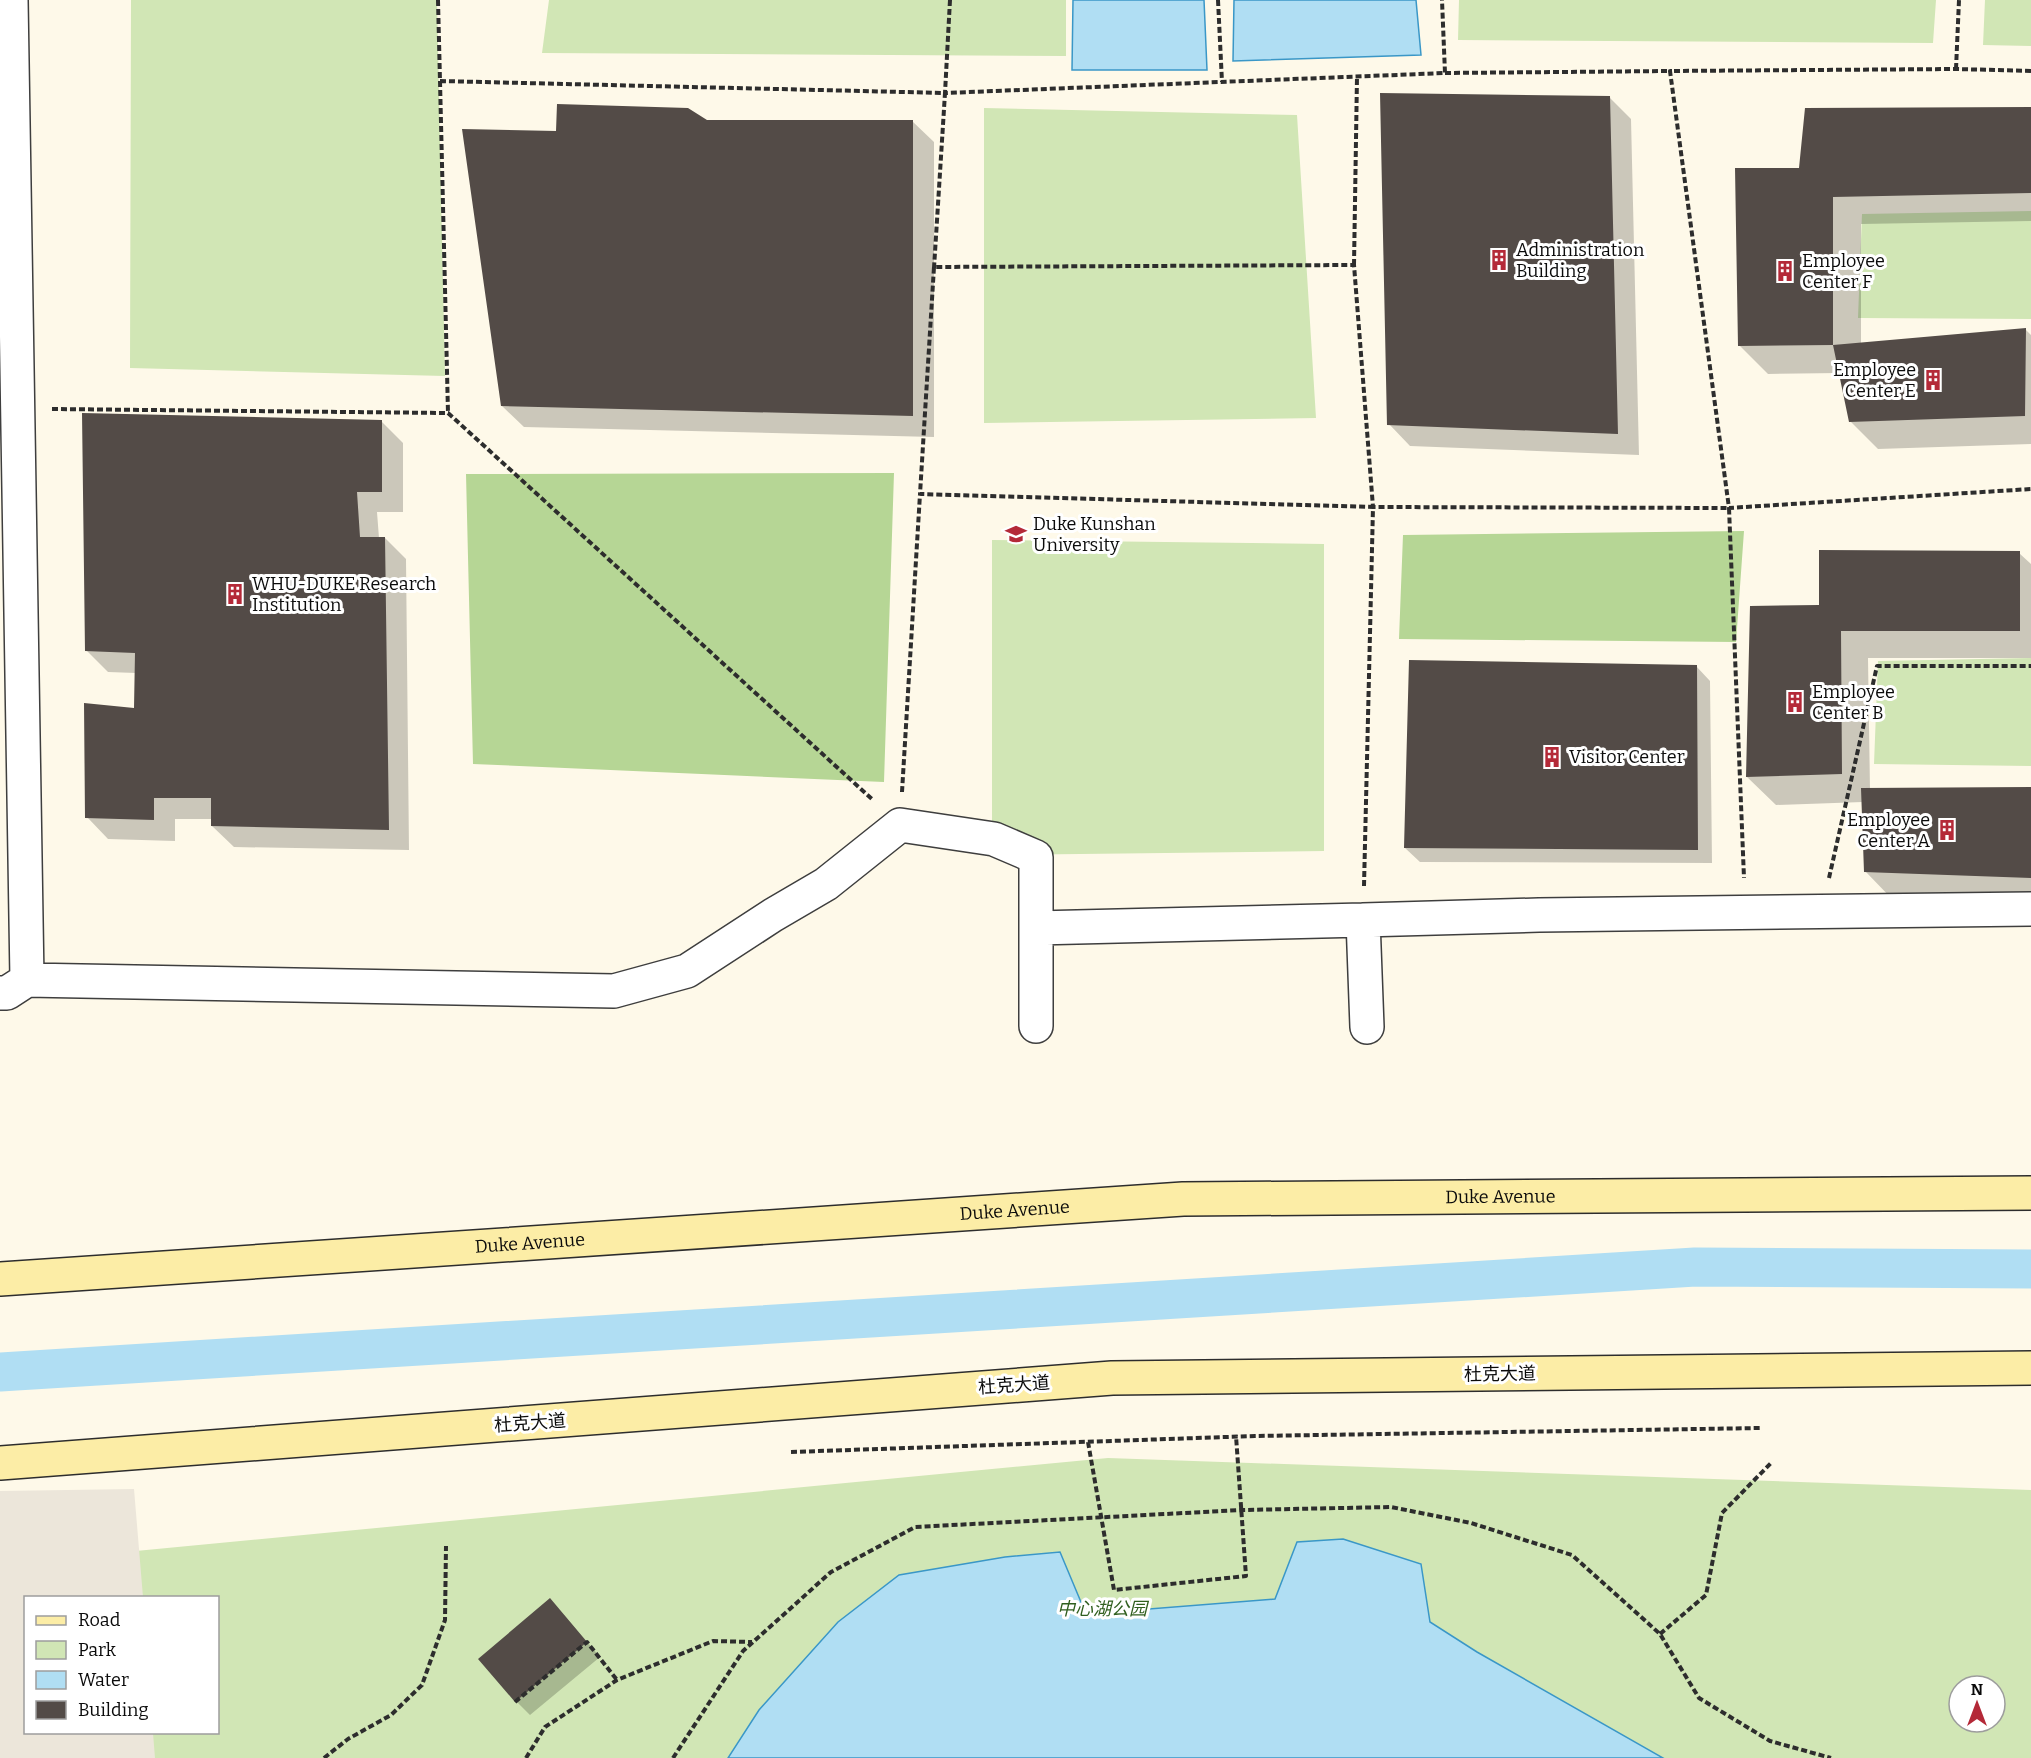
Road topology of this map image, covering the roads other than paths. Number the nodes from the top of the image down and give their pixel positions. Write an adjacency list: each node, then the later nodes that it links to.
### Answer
1 (11, 0): 5 (street)
2 (2031, 909): 3 (street)
3 (1363, 920): 4 (street); 7 (street)
4 (1036, 928): 5 (street); 6 (street)
5 (14, 986)
6 (1036, 1026)
7 (1367, 1027)
8 (2031, 1193): 9 (main road, Duke Avenue)
9 (0, 1279)
10 (2031, 1368): 11 (main road, 杜克大道)
11 (0, 1463)

